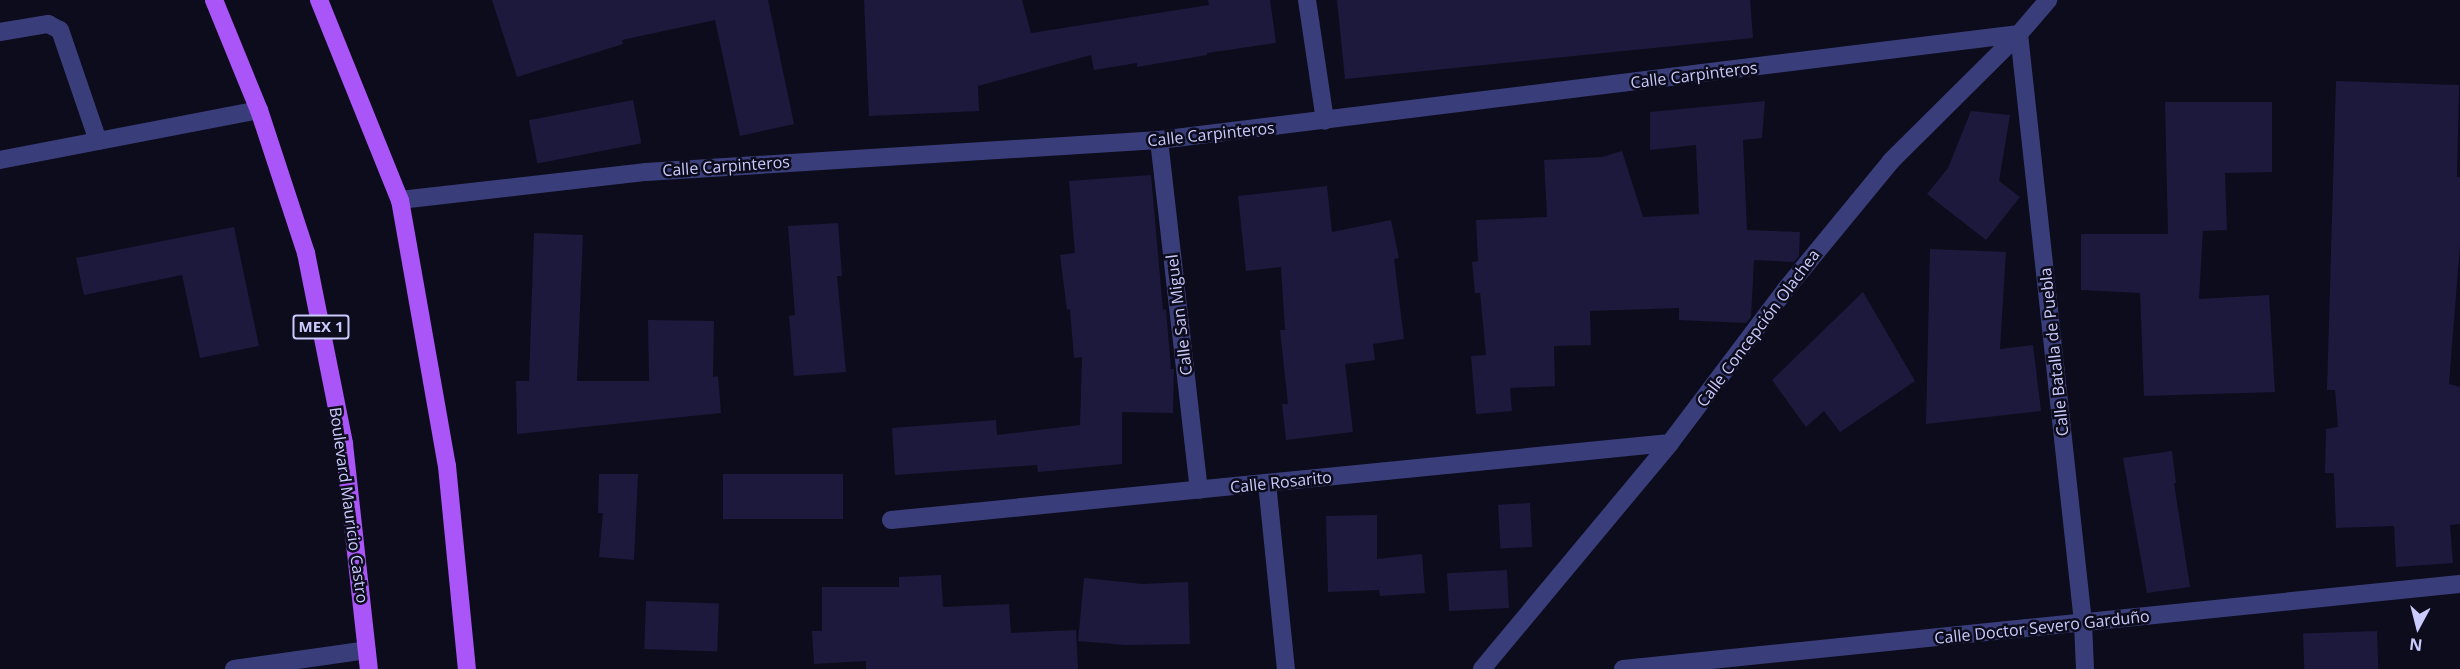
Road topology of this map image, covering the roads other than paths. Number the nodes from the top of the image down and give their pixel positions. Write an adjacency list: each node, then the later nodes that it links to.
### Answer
1 (214, 0): 7 (main road, Boulevard Mauricio Castro / MEX 1)
2 (319, 0): 12 (main road)
3 (1307, 0): 8 (street)
4 (2048, 0): 6 (street, Calle Concepción Olachea)
5 (0, 32): 10 (street)
6 (2019, 34): 8 (street, Calle Carpinteros); 13 (street, Calle Concepción Olachea); 18 (street, Calle Batalla de Puebla)
7 (259, 110): 10 (street); 19 (main road, Boulevard Mauricio Castro / MEX 1)
8 (1325, 121): 9 (street, Calle Carpinteros)
9 (1159, 140): 12 (street, Calle Carpinteros); 15 (street, Calle San Miguel)
10 (98, 141): 11 (street)
11 (0, 160)
12 (400, 200): 23 (main road)
13 (1670, 443): 14 (street, Calle Rosarito); 25 (street, Calle Concepción Olachea)
14 (1267, 483): 15 (street, Calle Rosarito); 24 (street)
15 (1199, 490): 16 (street, Calle Rosarito)
16 (891, 520)
17 (2460, 584): 18 (street, Calle Doctor Severo Garduño)
18 (2083, 622): 20 (street, Calle Doctor Severo Garduño); 27 (street, Calle Batalla de Puebla)
19 (367, 650): 21 (street); 22 (main road, Boulevard Mauricio Castro / MEX 1)
20 (1699, 665): 26 (street, Calle Doctor Severo Garduño)
21 (234, 669)
22 (369, 669)
23 (467, 669)
24 (1286, 669)
25 (1482, 669)
26 (1623, 669)
27 (2085, 669)

